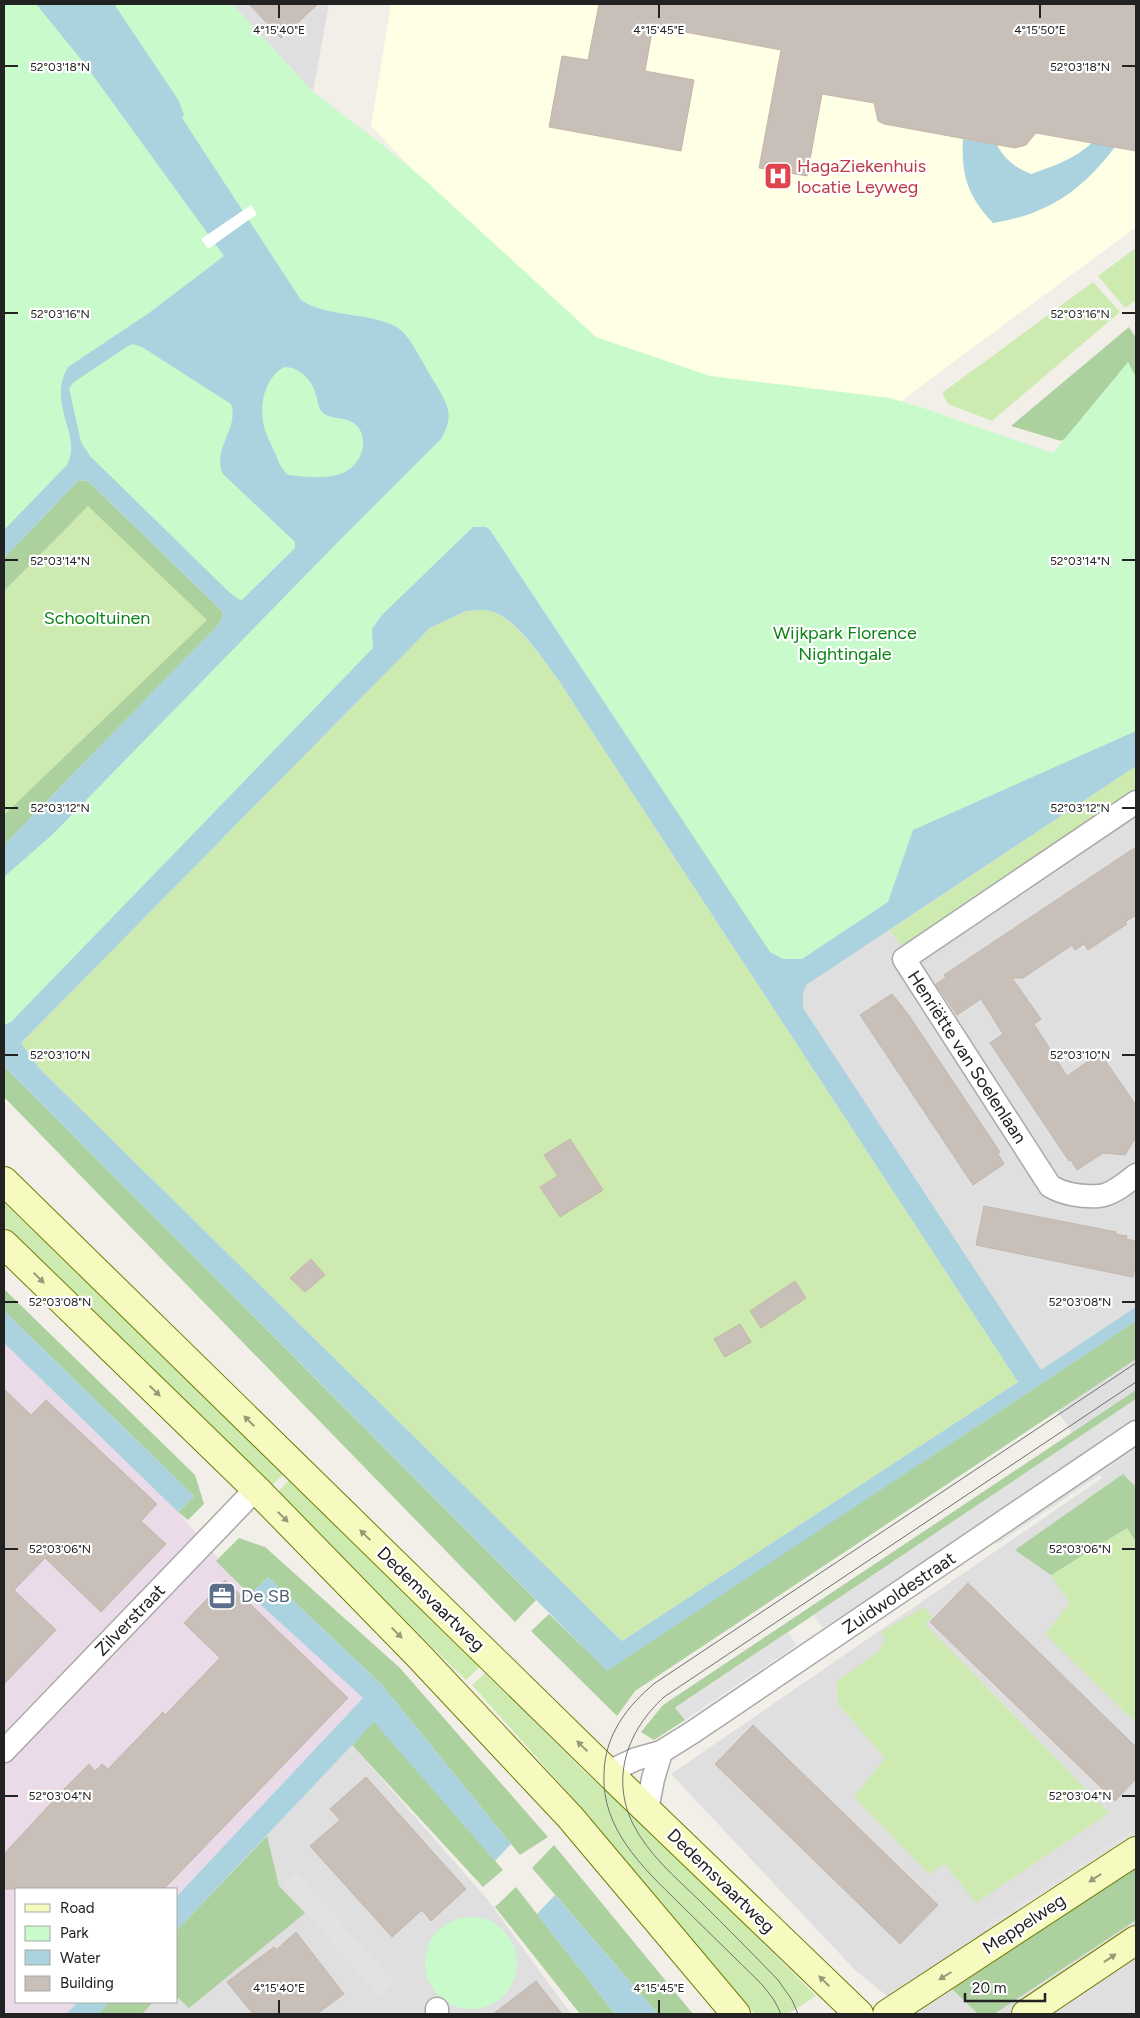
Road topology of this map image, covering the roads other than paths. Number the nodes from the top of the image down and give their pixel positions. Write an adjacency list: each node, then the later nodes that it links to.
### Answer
1 (1136, 802): 2 (street, Henriëtte van Soelenlaan)
2 (1136, 1176)
3 (4, 1182): 9 (main road, Dedemsvaartweg, one-way to 3)
4 (4, 1244): 6 (main road, one-way to 6)
5 (1136, 1432): 8 (street, Zuidwoldestraat)
6 (256, 1489): 7 (street, Zilverstraat); 13 (main road, one-way to 13)
7 (4, 1751)
8 (661, 1752): 9 (street, Zuidwoldestraat); 10 (street)
9 (608, 1772): 10 (main road, Dedemsvaartweg)
10 (647, 1810): 14 (main road, Dedemsvaartweg, one-way to 10)
11 (1136, 1851): 15 (main road, Meppelweg, one-way to 15)
12 (1136, 1940): 16 (main road, one-way to 12)
13 (736, 2014)
14 (859, 2014)
15 (887, 2014)
16 (1026, 2014)

